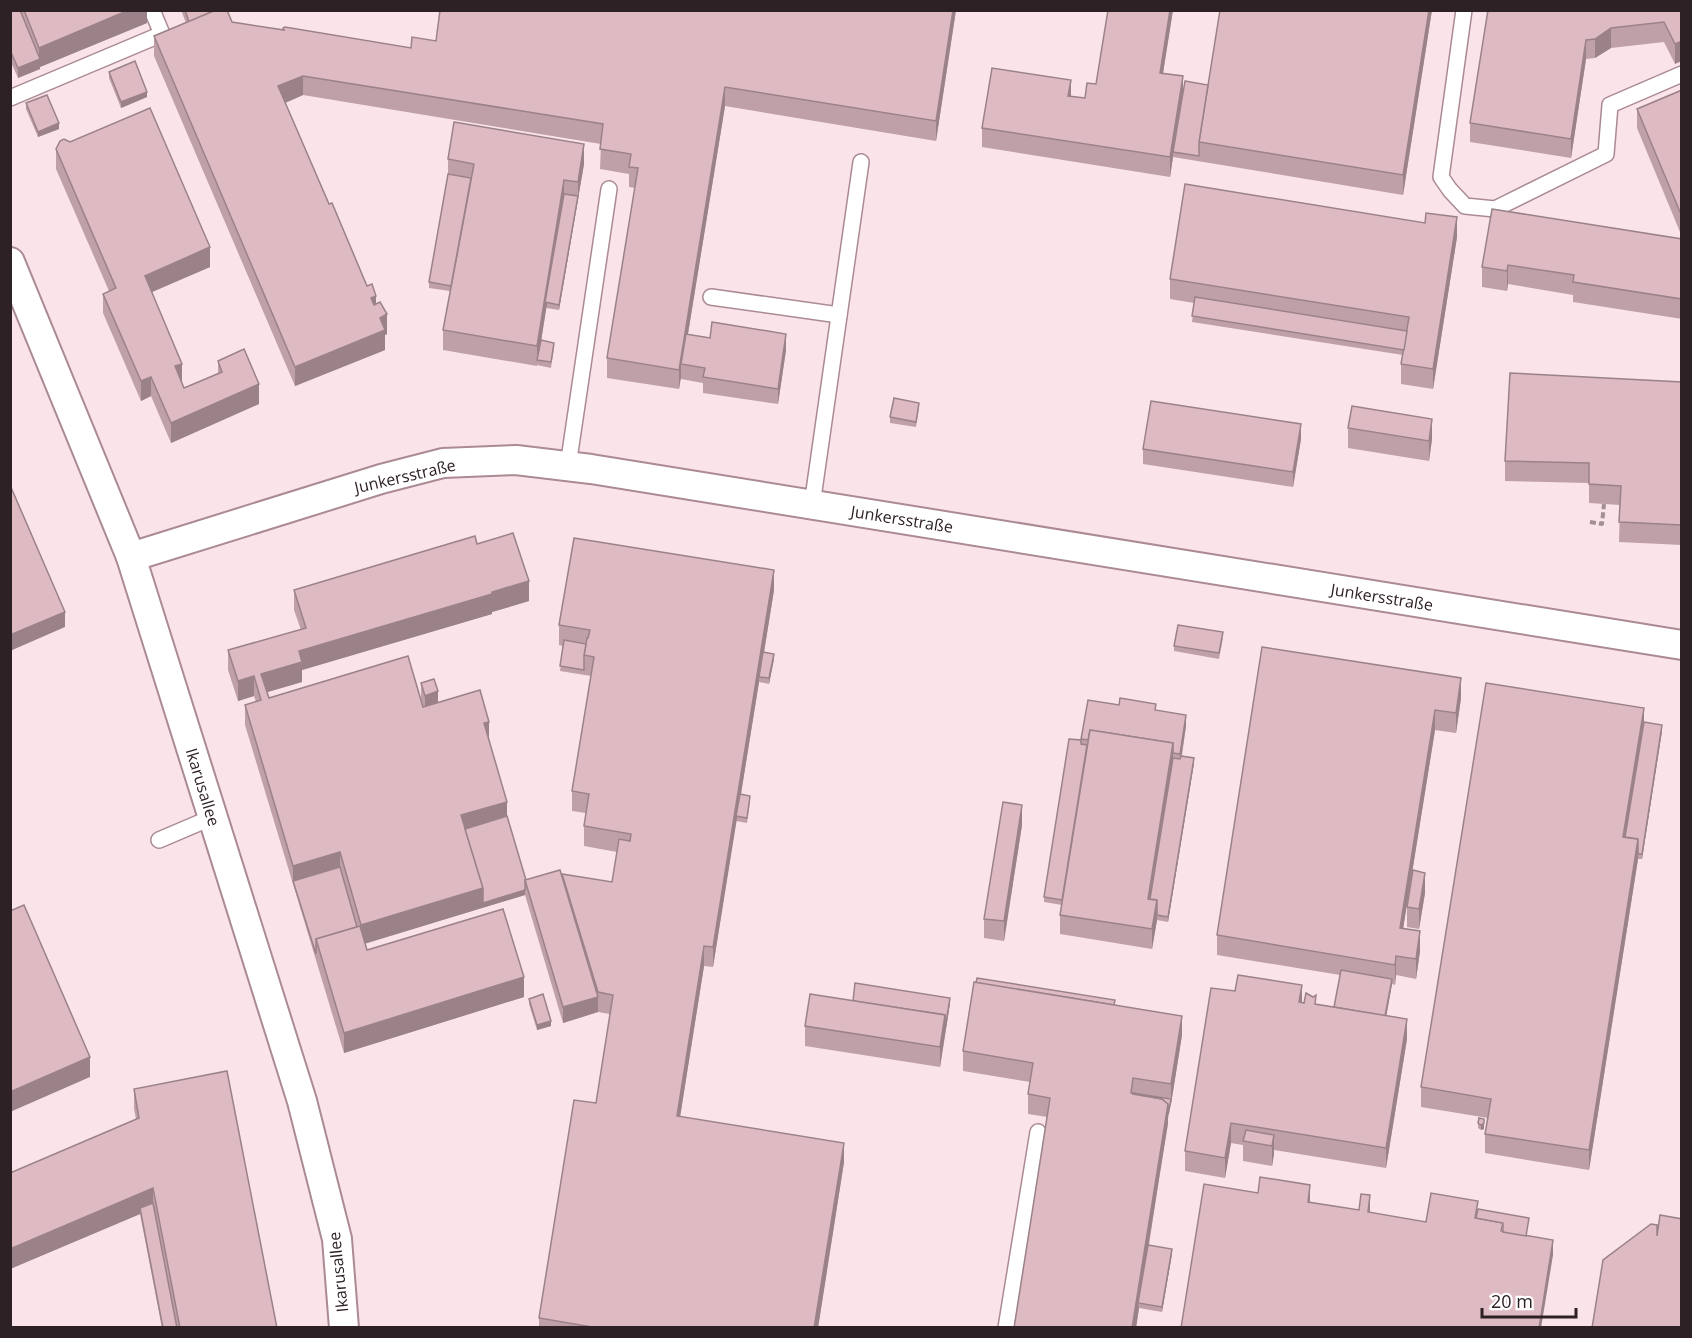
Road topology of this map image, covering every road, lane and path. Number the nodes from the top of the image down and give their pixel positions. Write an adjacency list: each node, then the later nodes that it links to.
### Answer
1 (152, 10): 4 (lane)
2 (1464, 10): 3 (lane)
3 (1682, 74)
4 (10, 98)
5 (861, 162): 9 (lane)
6 (609, 189): 10 (lane)
7 (10, 262): 14 (street, Ikarusallee)
8 (711, 297): 9 (lane)
9 (839, 315): 12 (lane)
10 (568, 466): 12 (street, Junkersstraße); 14 (street, Junkersstraße)
11 (1604, 504): 13 (path)
12 (812, 505): 15 (street, Junkersstraße)
13 (1590, 522)
14 (131, 557): 16 (street, Ikarusallee)
15 (1682, 645)
16 (213, 818): 17 (lane); 19 (street, Ikarusallee)
17 (159, 840)
18 (1038, 1132): 20 (lane)
19 (344, 1328)
20 (1006, 1328)

